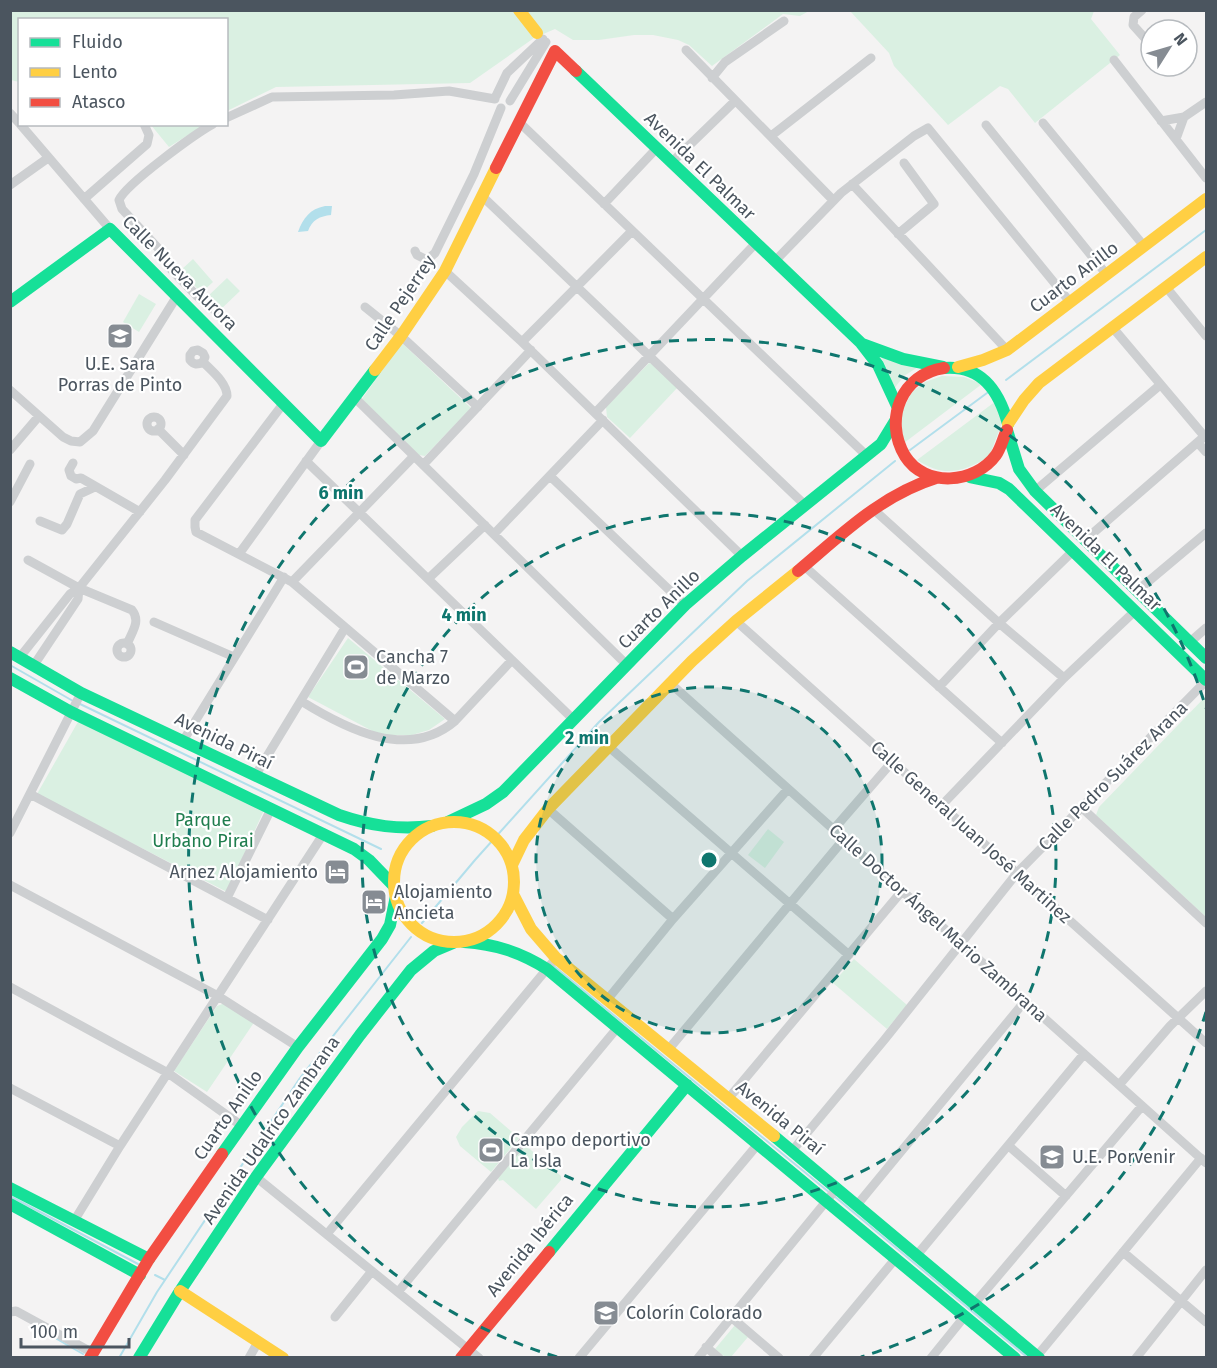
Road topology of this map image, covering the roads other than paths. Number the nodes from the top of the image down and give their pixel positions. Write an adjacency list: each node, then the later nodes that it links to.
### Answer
1 (519, 10): 5 (main road, Avenida El Palmar)
2 (1142, 10): 4 (street)
3 (784, 21): 9 (street)
4 (1139, 32)
5 (545, 41): 10 (street); 11 (street); 18 (main road, Calle Pejerrey); 26 (main road, Avenida El Palmar)
6 (686, 50): 9 (street)
7 (871, 58): 24 (street)
8 (1114, 60): 17 (street)
9 (712, 78): 12 (street)
10 (495, 98): 11 (street); 14 (street); 15 (street)
11 (510, 101): 14 (street)
12 (735, 101): 24 (street); 29 (street)
13 (1206, 102): 16 (street)
14 (501, 108): 43 (street)
15 (228, 116)
16 (1184, 117): 17 (street); 25 (street)
17 (1161, 121): 25 (street)
18 (519, 122): 33 (main road, Calle Pejerrey); 37 (street)
19 (1043, 123): 42 (street)
20 (986, 125): 47 (street)
21 (22, 126): 27 (street, Calle Nueva Aurora)
22 (145, 126): 34 (street)
23 (210, 126): 55 (street)
24 (771, 136): 35 (street)
25 (1176, 139): 30 (street)
26 (656, 149): 29 (main road, Avenida El Palmar); 37 (street)
27 (48, 158): 32 (street); 34 (street, Calle Nueva Aurora)
28 (904, 162): 40 (street)
29 (671, 163): 41 (main road, Avenida El Palmar)
30 (1206, 178)
31 (852, 184): 35 (street); 40 (street); 53 (street)
32 (10, 185)
33 (483, 197): 46 (main road, Calle Pejerrey); 48 (street)
34 (84, 199): 38 (street, Calle Nueva Aurora)
35 (833, 200): 45 (street)
36 (1206, 200): 42 (main road, Cuarto Anillo)
37 (604, 204): 39 (street)
38 (110, 229): 50 (main road, Calle Nueva Aurora); 52 (main road)
39 (632, 231): 48 (street); 51 (street)
40 (898, 234): 62 (street)
41 (755, 244): 45 (main road, Avenida El Palmar); 51 (street)
42 (1144, 246): 47 (main road, Cuarto Anillo)
43 (415, 250)
44 (1206, 257): 49 (main road)
45 (775, 261): 60 (main road, Avenida El Palmar)
46 (445, 271): 57 (main road, Calle Pejerrey); 59 (street)
47 (1107, 275): 53 (main road, Cuarto Anillo)
48 (577, 287): 59 (street); 63 (street)
49 (1166, 287): 56 (main road); 58 (street)
50 (177, 296): 69 (main road, Calle Nueva Aurora); 72 (street)
51 (704, 300): 63 (street); 83 (street)
52 (10, 302)
53 (1070, 302): 62 (main road, Cuarto Anillo)
54 (365, 307): 57 (street)
55 (228, 321)
56 (1113, 328): 66 (street); 75 (main road)
57 (401, 336): 68 (main road, Calle Pejerrey); 71 (street)
58 (1206, 336)
59 (522, 342): 61 (street)
60 (861, 343): 65 (main road, Avenida El Palmar); 70 (main road, Avenida El Palmar)
61 (531, 350): 71 (street); 73 (street)
62 (1007, 350): 65 (main road, Cuarto Anillo)
63 (649, 357): 73 (street); 94 (street)
64 (203, 362): 81 (street)
65 (950, 367): 70 (main road); 75 (main road)
66 (1160, 385): 77 (street); 92 (street)
67 (10, 390): 72 (street)
68 (355, 398): 78 (main road, Calle Pejerrey); 82 (street)
69 (283, 404): 78 (main road, Calle Nueva Aurora); 106 (street)
70 (897, 406): 74 (main road)
71 (478, 407): 87 (street)
72 (39, 416): 79 (street)
73 (599, 416): 88 (street); 107 (street)
74 (894, 421): 83 (main road, Cuarto Anillo); 90 (main road)
75 (1008, 427): 89 (main road); 92 (main road, Avenida El Palmar)
76 (158, 429): 81 (street)
77 (1203, 438): 80 (street); 104 (street)
78 (321, 441): 84 (street, Calle Pejerrey)
79 (10, 450)
80 (1206, 452)
81 (184, 454): 96 (street)
82 (414, 456): 87 (street); 97 (street)
83 (867, 456): 94 (main road, Cuarto Anillo)
84 (306, 461): 97 (street); 106 (street, Calle Pejerrey)
85 (73, 463): 91 (street)
86 (30, 464): 93 (street)
87 (423, 465): 99 (street)
88 (550, 476): 102 (street); 114 (street)
89 (970, 477): 90 (main road); 103 (main road, Avenida El Palmar)
90 (936, 478): 95 (main road)
91 (95, 487): 96 (street); 98 (street)
92 (1035, 491): 100 (main road, Avenida El Palmar)
93 (10, 502)
94 (805, 505): 107 (main road, Cuarto Anillo)
95 (873, 509): 109 (main road); 118 (street)
96 (140, 512): 112 (street)
97 (360, 513): 110 (street); 111 (street)
98 (40, 521)
99 (485, 525): 102 (street); 110 (street)
100 (1074, 529): 103 (main road); 104 (main road, Avenida El Palmar)
101 (1206, 533): 113 (street)
102 (494, 534): 128 (street)
103 (1063, 540): 105 (main road, Avenida El Palmar)
104 (1085, 540): 113 (main road, Avenida El Palmar)
105 (1073, 551): 115 (main road, Avenida El Palmar); 118 (street)
106 (239, 554): 111 (street)
107 (742, 556): 114 (main road, Cuarto Anillo)
108 (28, 560): 112 (street)
109 (803, 565): 116 (main road); 133 (street)
110 (428, 579): 126 (street)
111 (288, 580): 119 (street); 124 (street)
112 (79, 588): 122 (street); 123 (street); 127 (street)
113 (1137, 591): 121 (main road, Avenida El Palmar)
114 (685, 606): 128 (main road, Cuarto Anillo)
115 (1135, 610): 130 (street); 131 (main road, Avenida El Palmar)
116 (736, 621): 132 (main road); 142 (street, Calle General Juan José Martinez)
117 (154, 622): 124 (street)
118 (999, 623): 130 (street); 133 (street)
119 (345, 628): 135 (street); 138 (street)
120 (1206, 628): 121 (street)
121 (1190, 642): 125 (main road, Avenida El Palmar)
122 (127, 644)
123 (15, 655): 127 (main road, Avenida Piraí)
124 (234, 657): 139 (street)
125 (1206, 658)
126 (512, 660): 137 (street); 138 (street)
127 (33, 665): 134 (main road, Avenida Piraí)
128 (627, 665): 137 (main road, Cuarto Anillo)
129 (10, 678): 136 (main road)
130 (1064, 678): 140 (street)
131 (1206, 681): 147 (street, Calle Pedro Suárez Arana)
132 (670, 683): 141 (main road); 144 (street, Calle Doctor Ángel Mario Zambrana)
133 (939, 687): 140 (street)
134 (80, 694): 136 (street); 139 (main road, Avenida Piraí)
135 (301, 701): 138 (street); 143 (street)
136 (72, 710): 145 (street); 148 (main road)
137 (574, 720): 150 (main road, Cuarto Anillo)
138 (455, 721)
139 (183, 741): 143 (main road, Avenida Piraí)
140 (1002, 743): 146 (street)
141 (609, 747): 149 (main road); 156 (street)
142 (892, 762): 146 (street, Calle General Juan José Martinez); 152 (street)
143 (255, 776): 151 (main road, Avenida Piraí)
144 (788, 789): 152 (street, Calle Doctor Ángel Mario Zambrana); 156 (street)
145 (30, 794): 153 (street); 163 (street)
146 (941, 806): 158 (street, Calle General Juan José Martinez)
147 (1081, 807): 158 (street, Calle Pedro Suárez Arana); 167 (street)
148 (271, 809): 154 (main road); 163 (street)
149 (548, 809): 157 (main road); 165 (street)
150 (448, 822): 151 (main road); 157 (main road)
151 (432, 826): 160 (main road)
152 (833, 830): 155 (street, Calle Doctor Ángel Mario Zambrana)
153 (10, 833)
154 (324, 833): 160 (main road); 166 (street)
155 (844, 839): 161 (street, Calle Doctor Ángel Mario Zambrana); 164 (street)
156 (732, 853): 164 (street); 165 (street)
157 (512, 865): 162 (main road)
158 (1017, 873): 169 (street, Calle Pedro Suárez Arana); 177 (street, Calle General Juan José Martinez)
159 (10, 885): 174 (street)
160 (395, 891): 168 (main road); 181 (main road, Cuarto Anillo)
161 (902, 891): 169 (street, Calle Doctor Ángel Mario Zambrana); 170 (street)
162 (513, 894): 168 (main road); 171 (main road, Avenida Piraí)
163 (227, 898): 166 (street)
164 (790, 904): 170 (street); 183 (street)
165 (673, 919): 175 (street)
166 (268, 920): 174 (street)
167 (1206, 923)
168 (459, 942): 171 (main road, Avenida Piraí); 197 (main road, Avenida Udalrico Zambrana)
169 (961, 944): 176 (street, Calle Doctor Ángel Mario Zambrana); 195 (street, Calle Pedro Suárez Arana)
170 (849, 955): 189 (street)
171 (551, 963): 175 (main road, Avenida Piraí); 178 (main road, Avenida Piraí); 182 (street)
172 (10, 987): 185 (street)
173 (1206, 991): 177 (street)
174 (218, 996): 181 (street); 185 (street)
175 (607, 1000): 183 (main road, Avenida Piraí)
176 (1025, 1001): 184 (street, Calle Doctor Ángel Mario Zambrana); 202 (street)
177 (1180, 1019): 180 (street, Calle General Juan José Martinez); 187 (street)
178 (618, 1027): 186 (main road, Avenida Piraí); 214 (street)
179 (474, 1040): 182 (street)
180 (1206, 1043)
181 (298, 1047): 191 (main road, Cuarto Anillo)
182 (482, 1047): 204 (street)
183 (668, 1050): 186 (main road, Avenida Piraí)
184 (1084, 1054): 187 (street, Calle Doctor Ángel Mario Zambrana); 194 (street)
185 (168, 1073): 191 (street); 193 (street)
186 (691, 1079): 189 (main road, Avenida Piraí); 192 (main road, Avenida Piraí); 224 (main road, Avenida Ibérica)
187 (1119, 1085): 190 (street, Calle Doctor Ángel Mario Zambrana)
188 (10, 1088): 193 (street)
189 (728, 1099): 195 (main road, Avenida Piraí)
190 (1142, 1106): 196 (street, Calle Doctor Ángel Mario Zambrana); 200 (street)
191 (242, 1126): 208 (main road, Cuarto Anillo)
192 (758, 1144): 199 (main road, Avenida Piraí); 231 (street)
193 (120, 1146): 203 (street)
194 (1009, 1146): 200 (street); 206 (street)
195 (792, 1151): 199 (main road, Avenida Piraí)
196 (1204, 1161): 205 (street)
197 (256, 1177): 204 (street); 213 (main road, Avenida Udalrico Zambrana)
198 (10, 1188): 203 (main road)
199 (832, 1194): 202 (main road, Avenida Piraí); 207 (main road, Avenida Piraí); 220 (street)
200 (1066, 1196): 216 (street)
201 (10, 1204): 211 (main road)
202 (856, 1205): 206 (main road, Avenida Piraí)
203 (74, 1221): 208 (main road)
204 (327, 1234): 210 (street)
205 (1123, 1252): 215 (street); 226 (street)
206 (917, 1255): 212 (main road, Avenida Piraí)
207 (896, 1258): 212 (main road, Avenida Piraí); 235 (street)
208 (149, 1259): 211 (main road, Cuarto Anillo)
209 (1206, 1270): 215 (street)
210 (372, 1271): 214 (street); 219 (street)
211 (141, 1275): 225 (main road, Cuarto Anillo)
212 (937, 1282): 216 (main road, Avenida Piraí); 218 (main road, Avenida Piraí)
213 (180, 1291): 222 (main road); 227 (main road, Avenida Udalrico Zambrana)
214 (398, 1292): 224 (street)
215 (1182, 1301): 221 (street); 238 (street)
216 (975, 1303): 226 (main road, Avenida Piraí)
217 (10, 1312): 225 (street)
218 (965, 1316): 236 (street); 237 (main road, Avenida Piraí)
219 (335, 1317)
220 (731, 1317): 223 (street); 234 (street)
221 (1206, 1322)
222 (258, 1342): 228 (street); 229 (main road)
223 (706, 1347): 232 (street); 233 (street)
224 (465, 1353): 230 (street)
225 (91, 1355)
226 (1038, 1357)
227 (140, 1358)
228 (249, 1358)
229 (283, 1358)
230 (479, 1358)
231 (579, 1358)
232 (698, 1358)
233 (719, 1358)
234 (779, 1358)
235 (813, 1358)
236 (931, 1358)
237 (1015, 1358)
238 (1136, 1358)

